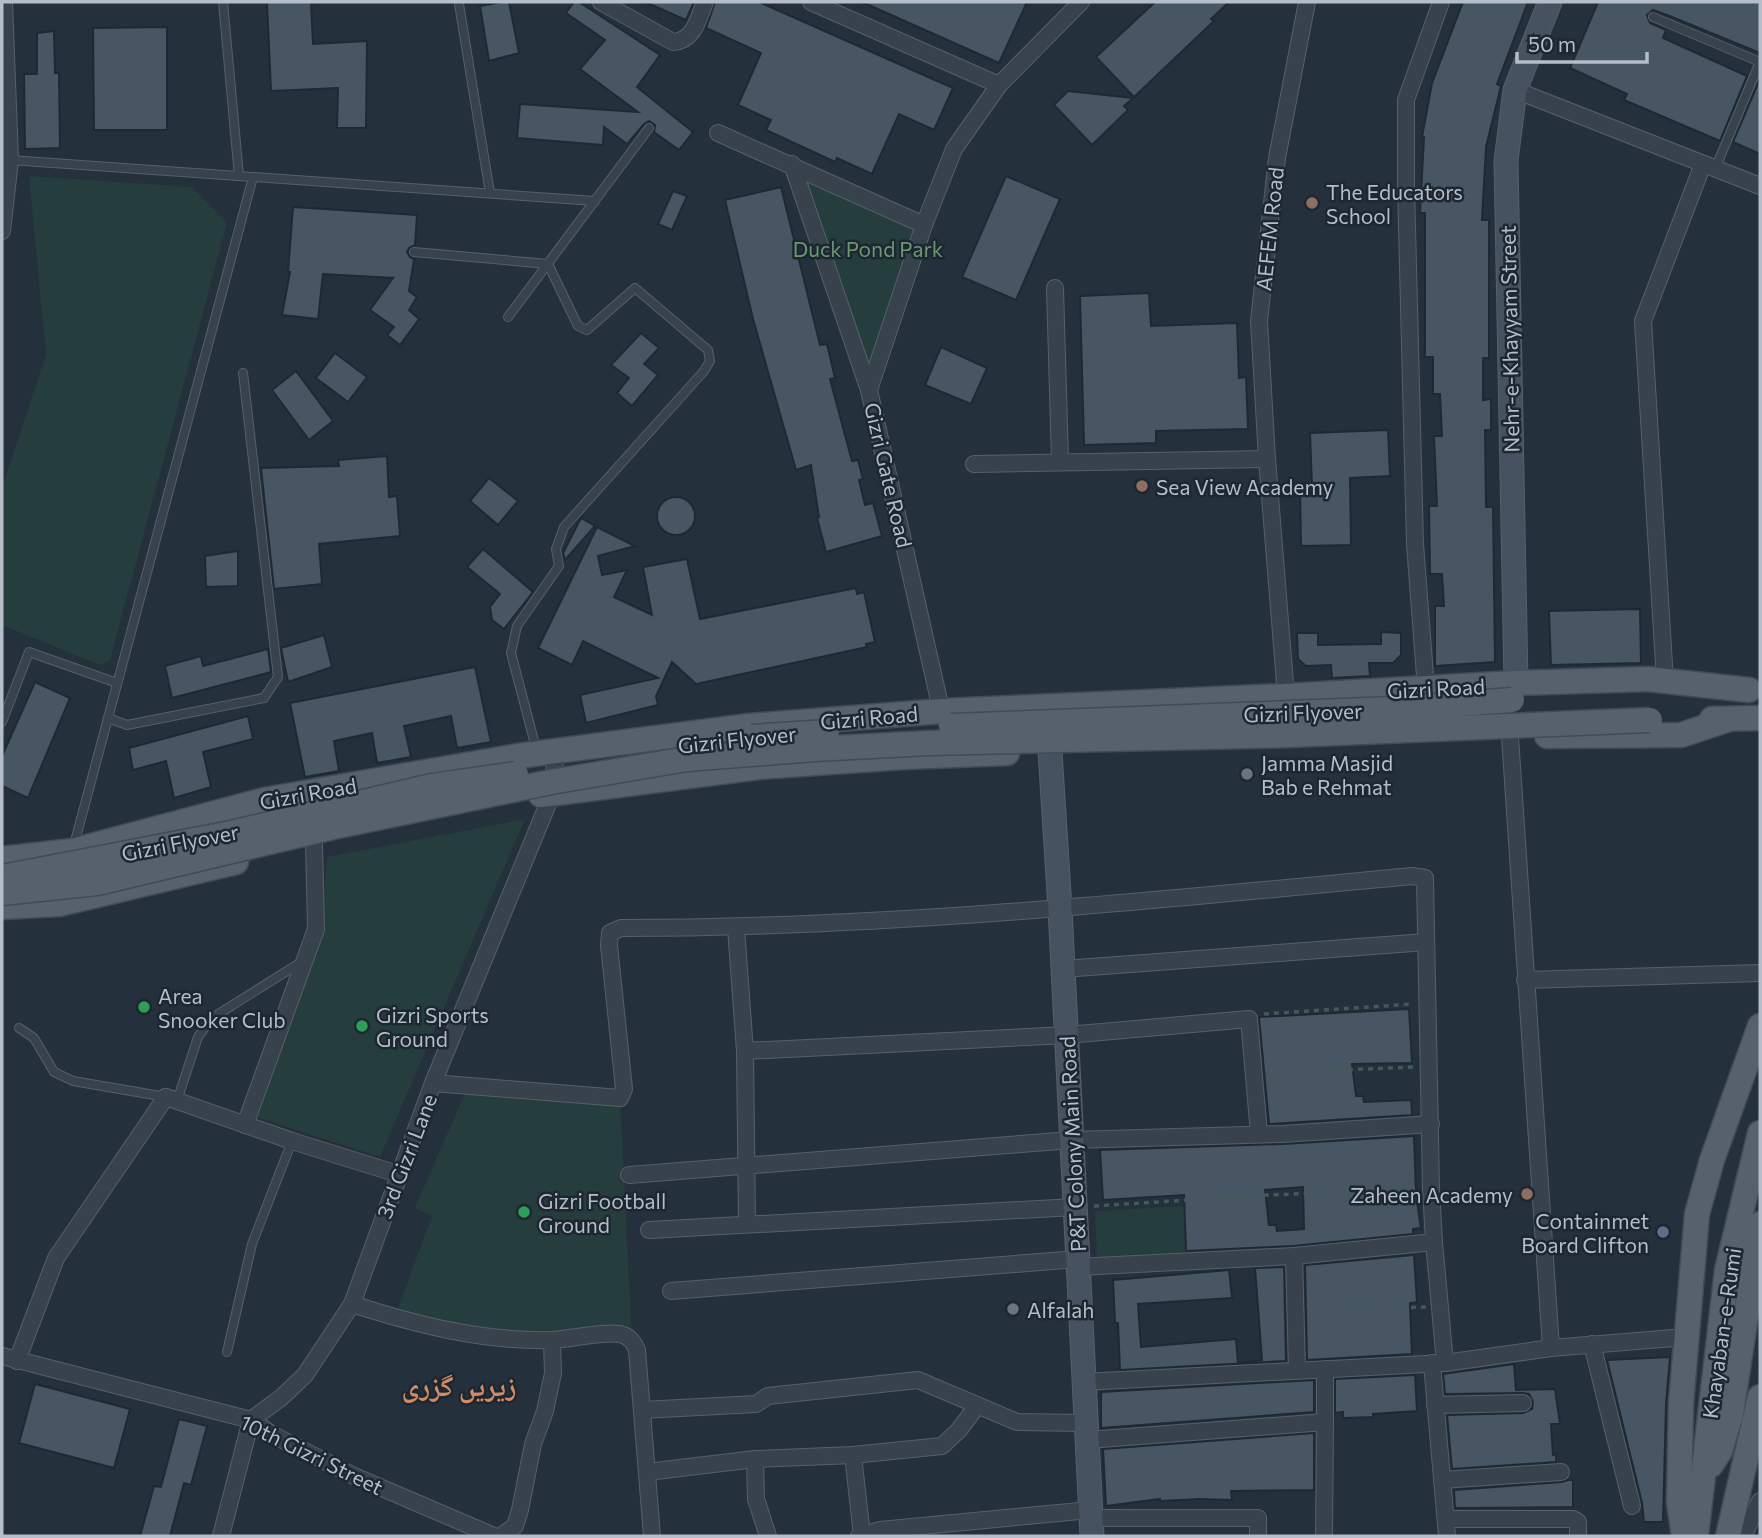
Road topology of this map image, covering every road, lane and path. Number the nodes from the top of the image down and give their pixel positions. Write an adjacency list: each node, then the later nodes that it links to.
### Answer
1 (4, 2): 17 (street)
2 (223, 2): 20 (lane)
3 (601, 2): 4 (street)
4 (705, 2)
5 (811, 2): 13 (street)
6 (1081, 2): 13 (street, Gizri Gate Road)
7 (1307, 2): 33 (street, AEFEM Road)
8 (1441, 2): 39 (street)
9 (1550, 2): 14 (street, Nehr-e-Khayyam Street)
10 (459, 4): 23 (lane)
11 (1653, 17): 12 (lane)
12 (1760, 62): 19 (lane)
13 (999, 85): 25 (street, Gizri Gate Road)
14 (1515, 90): 19 (street); 37 (street, Nehr-e-Khayyam Street)
15 (649, 128): 24 (lane)
16 (718, 133): 18 (street)
17 (10, 160): 20 (lane); 26 (street)
18 (792, 164): 25 (street); 32 (street)
19 (1709, 166): 22 (street); 38 (street)
20 (239, 176): 21 (lane)
21 (253, 177): 23 (lane); 36 (lane)
22 (1760, 186)
23 (490, 193): 24 (lane)
24 (595, 201): 28 (lane)
25 (924, 225): 32 (street, Gizri Gate Road)
26 (2, 231)
27 (414, 252): 28 (lane)
28 (548, 264): 30 (lane); 49 (lane)
29 (1055, 288): 34 (street)
30 (508, 317)
31 (243, 373): 43 (lane)
32 (869, 390): 42 (street, Gizri Gate Road)
33 (1268, 459): 34 (street); 41 (street, AEFEM Road)
34 (1060, 461): 35 (street)
35 (974, 464)
36 (117, 683): 43 (lane); 46 (lane)
37 (1516, 683): 38 (main road, Gizri Road); 39 (main road, Gizri Road)
38 (1658, 686): 40 (main road, Gizri Road); 55 (main road, Gizri Flyover, bridge)
39 (1426, 689): 41 (main road, Gizri Road)
40 (1755, 689)
41 (1286, 696): 42 (main road, Gizri Road)
42 (943, 710): 49 (main road, Gizri Road); 50 (street, Gizri Gate Road)
43 (108, 718): 53 (lane)
44 (1760, 718): 45 (main road, Gizri Flyover)
45 (1729, 719): 47 (main road, Gizri Road); 56 (main road, Gizri Flyover, bridge)
46 (2, 722)
47 (1510, 737): 48 (main road, Gizri Road); 64 (street)
48 (1050, 751): 50 (main road, Gizri Road); 58 (street, P&T Colony Main Road)
49 (546, 752): 51 (street, 3rd Gizri Lane); 53 (main road, Gizri Road)
50 (943, 755): 51 (main road, Gizri Road)
51 (552, 793): 52 (main road, Gizri Road); 73 (street, 3rd Gizri Lane)
52 (314, 843): 57 (main road, Gizri Road); 61 (street)
53 (72, 851): 54 (main road, Gizri Road)
54 (2, 859)
55 (2, 877)
56 (2, 893)
57 (2, 907)
58 (1060, 909): 59 (street); 60 (street); 62 (street, P&T Colony Main Road)
59 (736, 928): 70 (street); 73 (street)
60 (1426, 942): 62 (street); 65 (street)
61 (305, 959): 74 (lane); 76 (street)
62 (1063, 969): 69 (street, P&T Colony Main Road)
63 (1760, 973): 64 (street)
64 (1525, 980): 99 (street)
65 (1428, 1003): 66 (path); 71 (street)
66 (1249, 1019): 69 (street); 72 (street)
67 (1760, 1026): 96 (main road)
68 (19, 1028): 74 (lane)
69 (1067, 1035): 70 (street); 79 (street, P&T Colony Main Road)
70 (745, 1051): 81 (street)
71 (1430, 1066): 72 (path); 75 (street)
72 (1255, 1074): 78 (street)
73 (433, 1083): 82 (street, 3rd Gizri Lane)
74 (172, 1099): 76 (street); 101 (street)
75 (1432, 1124): 78 (street); 84 (street)
76 (245, 1125): 80 (street)
77 (1760, 1133): 119 (main road, Khayaban-e-Rumi)
78 (1259, 1134): 79 (street)
79 (1071, 1140): 81 (street); 85 (street, P&T Colony Main Road)
80 (292, 1141): 82 (street); 100 (lane)
81 (748, 1166): 83 (street); 86 (street)
82 (398, 1174): 93 (street, 3rd Gizri Lane)
83 (629, 1175)
84 (1432, 1188): 85 (path); 89 (street)
85 (1075, 1208): 86 (street); 91 (street, P&T Colony Main Road)
86 (747, 1224): 88 (street)
87 (1760, 1224): 119 (main road)
88 (649, 1230)
89 (1434, 1242): 90 (street); 94 (street)
90 (1294, 1256): 91 (street); 95 (street)
91 (1078, 1263): 92 (street); 105 (street, P&T Colony Main Road)
92 (671, 1291)
93 (352, 1304): 97 (street); 111 (street, 3rd Gizri Lane)
94 (1439, 1307): 95 (path); 102 (street)
95 (1295, 1311): 104 (street)
96 (1686, 1337): 98 (street); 134 (main road)
97 (552, 1340): 110 (street); 126 (street)
98 (1592, 1344): 99 (street); 121 (street)
99 (1551, 1348): 102 (street)
100 (227, 1352)
101 (9, 1359): 111 (street, 10th Gizri Street)
102 (1439, 1363): 103 (street); 108 (street)
103 (1325, 1369): 104 (street); 112 (street)
104 (1297, 1371): 105 (street)
105 (1084, 1382): 113 (street, P&T Colony Main Road)
106 (1760, 1397): 136 (main road)
107 (1523, 1403): 108 (street)
108 (1436, 1405): 118 (street)
109 (977, 1406): 110 (street); 113 (street); 114 (street)
110 (642, 1410): 116 (street)
111 (251, 1420): 124 (street); 125 (street, 10th Gizri Street)
112 (1325, 1422): 113 (street); 131 (street)
113 (1086, 1432): 123 (street, P&T Colony Main Road)
114 (853, 1455): 115 (street); 129 (street)
115 (755, 1459): 116 (street); 128 (street)
116 (647, 1472): 127 (street)
117 (1561, 1472): 118 (street)
118 (1442, 1480): 122 (street)
119 (1702, 1481): 135 (main road, Khayaban-e-Rumi)
120 (1760, 1501): 137 (street)
121 (1632, 1506)
122 (1446, 1519): 132 (street); 133 (street)
123 (1091, 1522): 129 (street); 130 (street)
124 (221, 1536)
125 (494, 1536)
126 (501, 1536)
127 (652, 1536)
128 (768, 1536)
129 (860, 1536)
130 (1258, 1536)
131 (1324, 1536)
132 (1447, 1536)
133 (1578, 1536)
134 (1684, 1536)
135 (1696, 1536)
136 (1728, 1536)
137 (1743, 1536)

